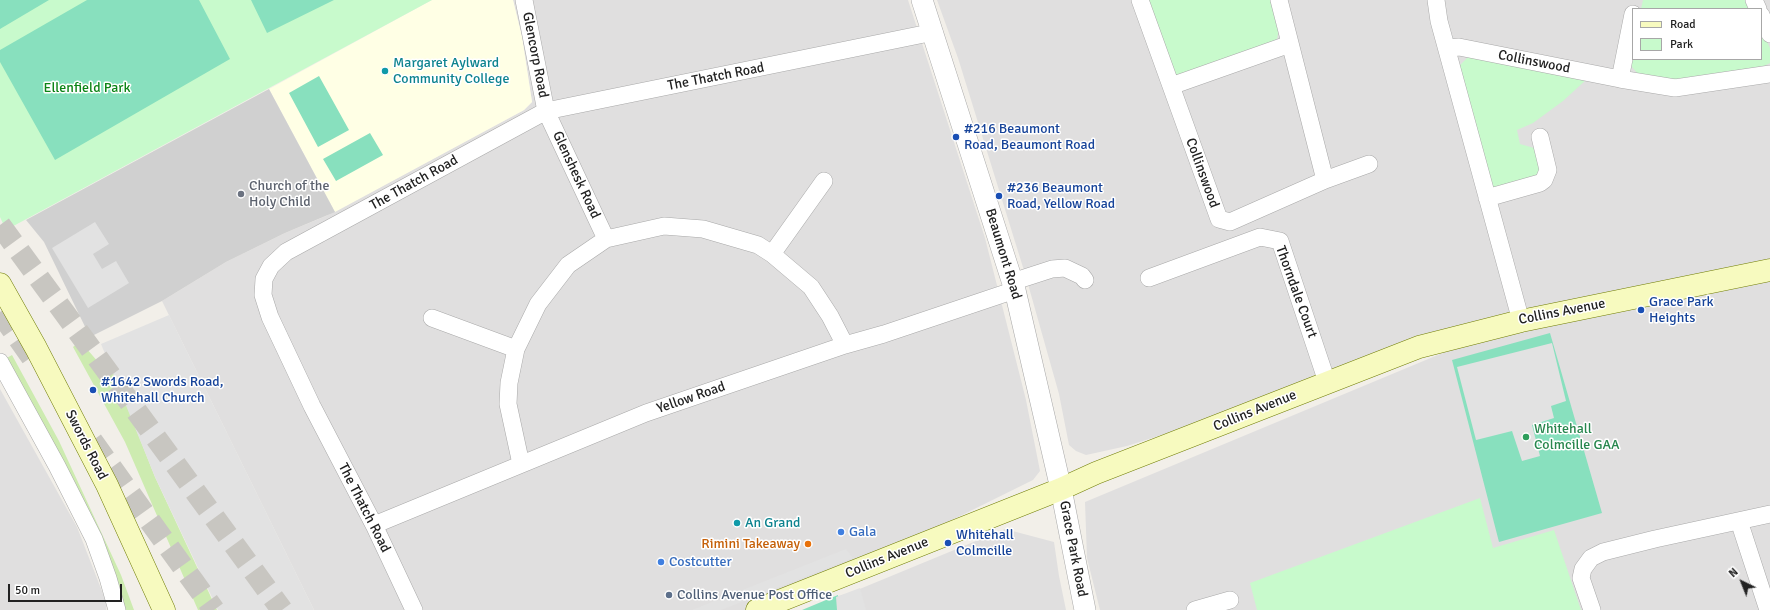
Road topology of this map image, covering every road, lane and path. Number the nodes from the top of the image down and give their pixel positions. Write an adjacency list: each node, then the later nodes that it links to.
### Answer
1 (524, 0): 15 (street, Glencorp Road)
2 (922, 0): 8 (street, Beaumont Road)
3 (1140, 0): 14 (street, Collinswood)
4 (1279, 0): 10 (street)
5 (1436, 0): 11 (street)
6 (1762, 17): 9 (street)
7 (1632, 19): 13 (street)
8 (934, 32): 15 (street, The Thatch Road); 27 (street, Beaumont Road)
9 (1770, 34)
10 (1290, 44): 14 (street); 18 (street)
11 (1448, 48): 13 (street, Collinswood); 20 (street)
12 (1770, 74): 13 (street, Collinswood)
13 (1620, 79)
14 (1171, 86): 18 (street, Collinswood)
15 (546, 111): 21 (street, Glenshesk Road); 38 (street, The Thatch Road)
16 (1540, 137): 20 (street)
17 (1369, 164): 18 (street, Collinswood)
18 (1325, 180)
19 (824, 181): 22 (street)
20 (1487, 198): 29 (street)
21 (606, 239): 22 (street); 31 (street)
22 (772, 254): 30 (street)
23 (1770, 270): 29 (main road, Collins Avenue)
24 (1149, 278): 33 (street, Thorndale Court)
25 (1085, 280): 27 (street, Yellow Road)
26 (0, 284): 41 (main road, Swords Road)
27 (1013, 286): 30 (street, Yellow Road); 35 (street, Beaumont Road)
28 (432, 318): 31 (street)
29 (1521, 320): 33 (main road, Collins Avenue)
30 (845, 345): 34 (street, Yellow Road)
31 (516, 349): 34 (street)
32 (0, 362): 40 (street)
33 (1327, 382): 35 (main road, Collins Avenue)
34 (520, 464): 38 (street, Yellow Road)
35 (1061, 489): 43 (main road, Collins Avenue); 44 (street, Grace Park Road)
36 (1770, 514): 37 (street)
37 (1739, 521): 46 (street); 47 (street)
38 (374, 525): 42 (street, The Thatch Road)
39 (1230, 598): 45 (street)
40 (117, 610)
41 (164, 610)
42 (414, 610)
43 (757, 610)
44 (1085, 610)
45 (1195, 610)
46 (1592, 610)
47 (1768, 610)

